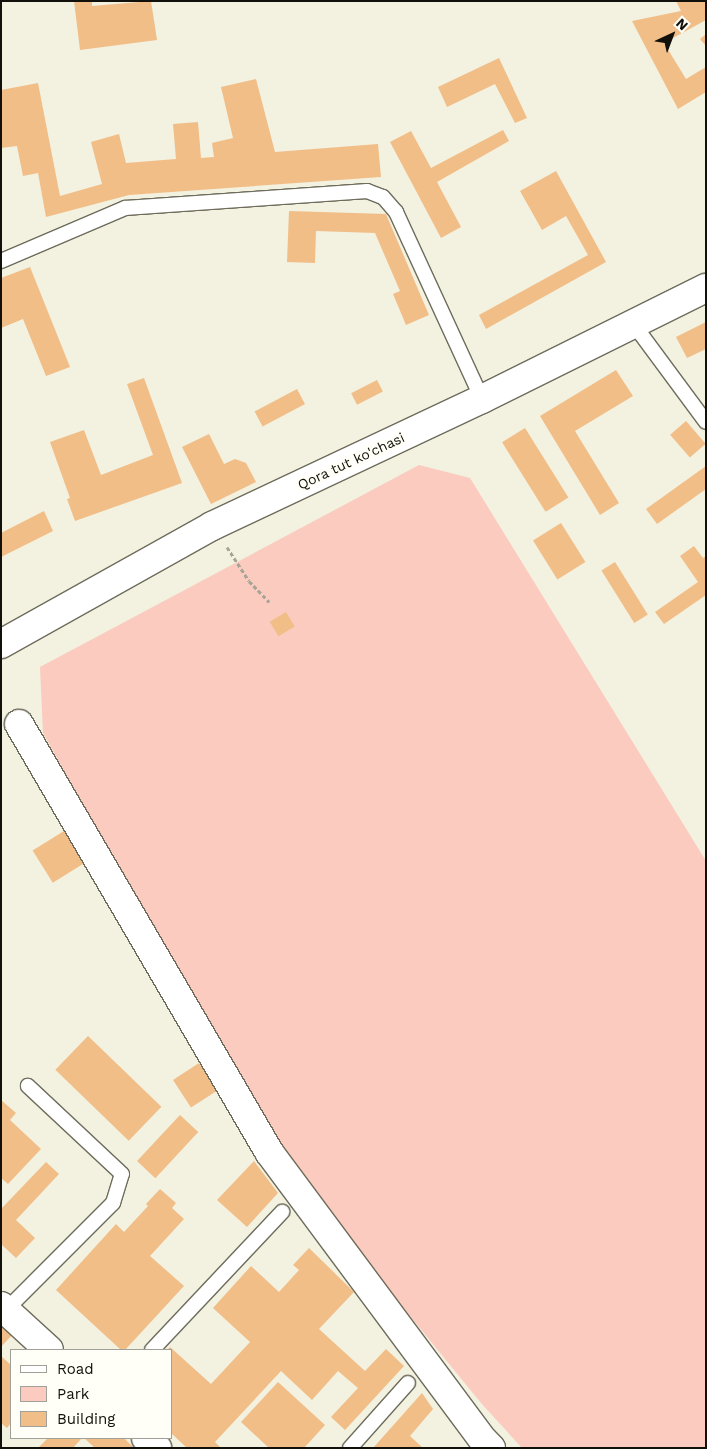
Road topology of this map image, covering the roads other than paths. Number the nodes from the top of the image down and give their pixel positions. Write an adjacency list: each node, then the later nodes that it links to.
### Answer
1 (1, 261): 4 (lane)
2 (706, 288): 3 (street, Qora tut ko'chasi)
3 (632, 322): 4 (street, Qora tut ko'chasi); 5 (lane)
4 (482, 398): 6 (street, Qora tut ko'chasi)
5 (706, 422)
6 (1, 644)
7 (19, 724): 17 (street)
8 (28, 1086): 10 (lane)
9 (282, 1212): 12 (lane)
10 (3, 1308): 11 (street)
11 (48, 1349)
12 (153, 1349)
13 (408, 1383): 16 (lane)
14 (147, 1439): 15 (street)
15 (157, 1448)
16 (350, 1448)
17 (491, 1448)

